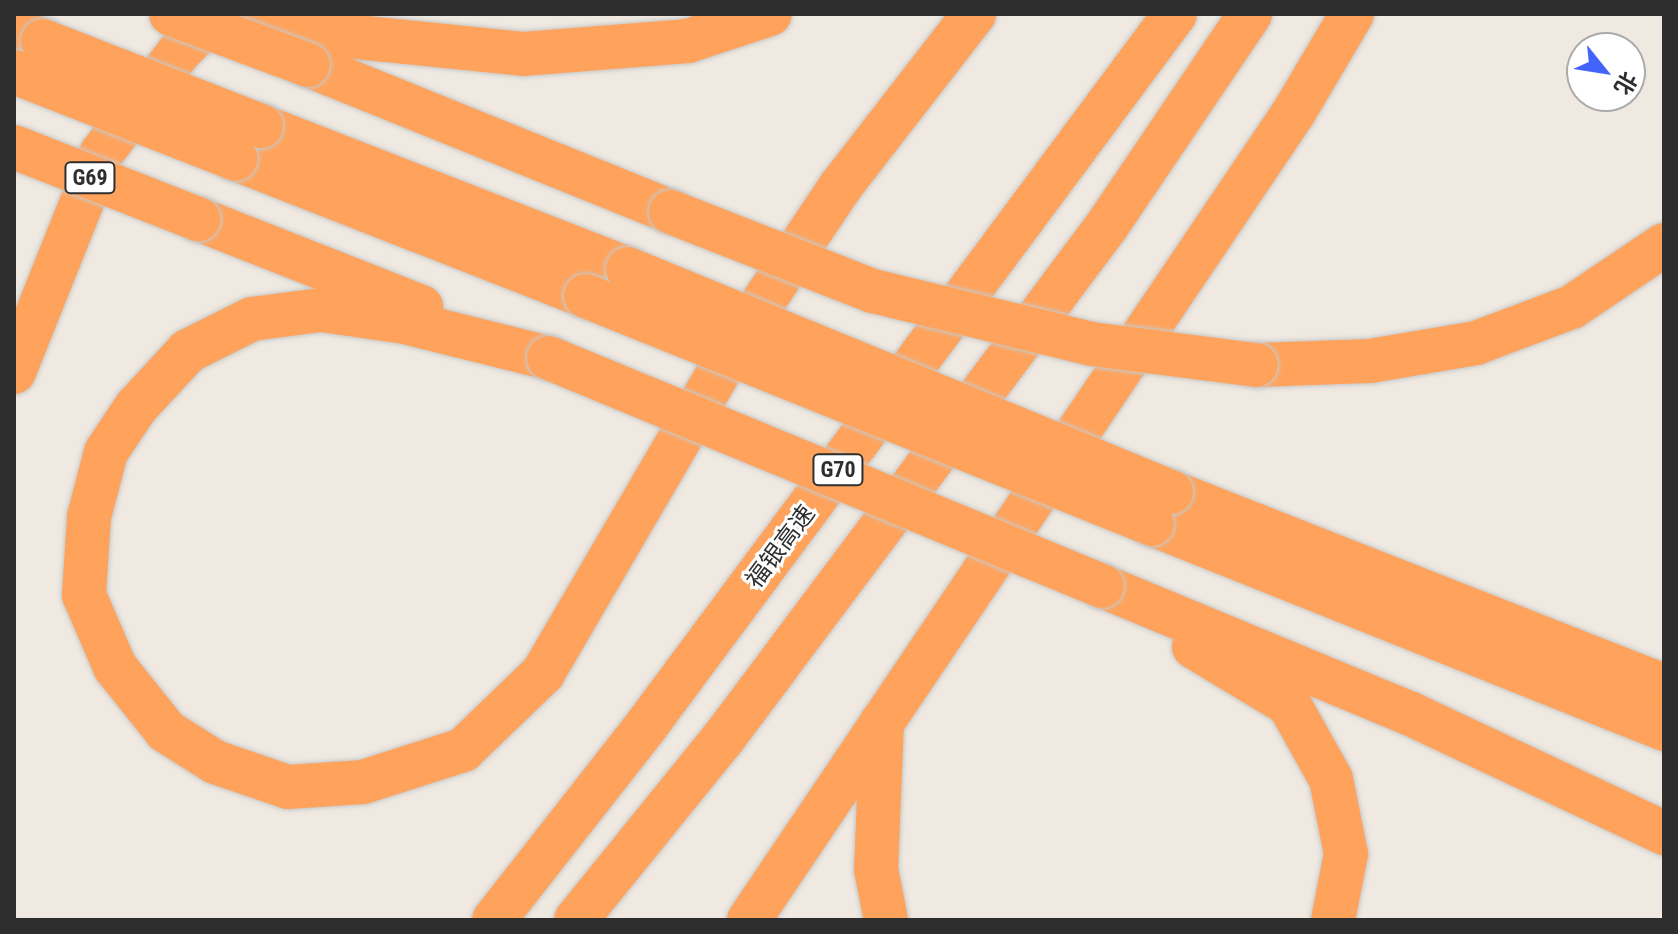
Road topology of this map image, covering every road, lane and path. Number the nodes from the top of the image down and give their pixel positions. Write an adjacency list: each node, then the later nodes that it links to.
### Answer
1 (171, 14): 10 (highway, bridge)
2 (217, 14): 16 (highway, G69)
3 (232, 14): 10 (highway)
4 (770, 14): 10 (highway)
5 (974, 14): 15 (highway)
6 (1175, 14): 23 (highway, 福银高速 / G70)
7 (1250, 14): 24 (highway, G70)
8 (1352, 14): 20 (highway)
9 (29, 35): 12 (highway, bridge)
10 (318, 49): 14 (highway, bridge)
11 (14, 72): 12 (highway, bridge)
12 (249, 142): 17 (highway, bridge); 17 (highway, bridge)
13 (14, 147): 15 (highway, bridge)
14 (1664, 245)
15 (549, 358): 18 (highway, bridge)
16 (14, 372)
17 (1161, 508): 19 (highway); 21 (highway)
18 (1102, 586): 22 (highway); 27 (highway)
19 (1664, 686)
20 (882, 722): 25 (highway); 26 (highway)
21 (1664, 729)
22 (1664, 833)
23 (494, 920)
24 (576, 920)
25 (749, 920)
26 (886, 920)
27 (1333, 920)

